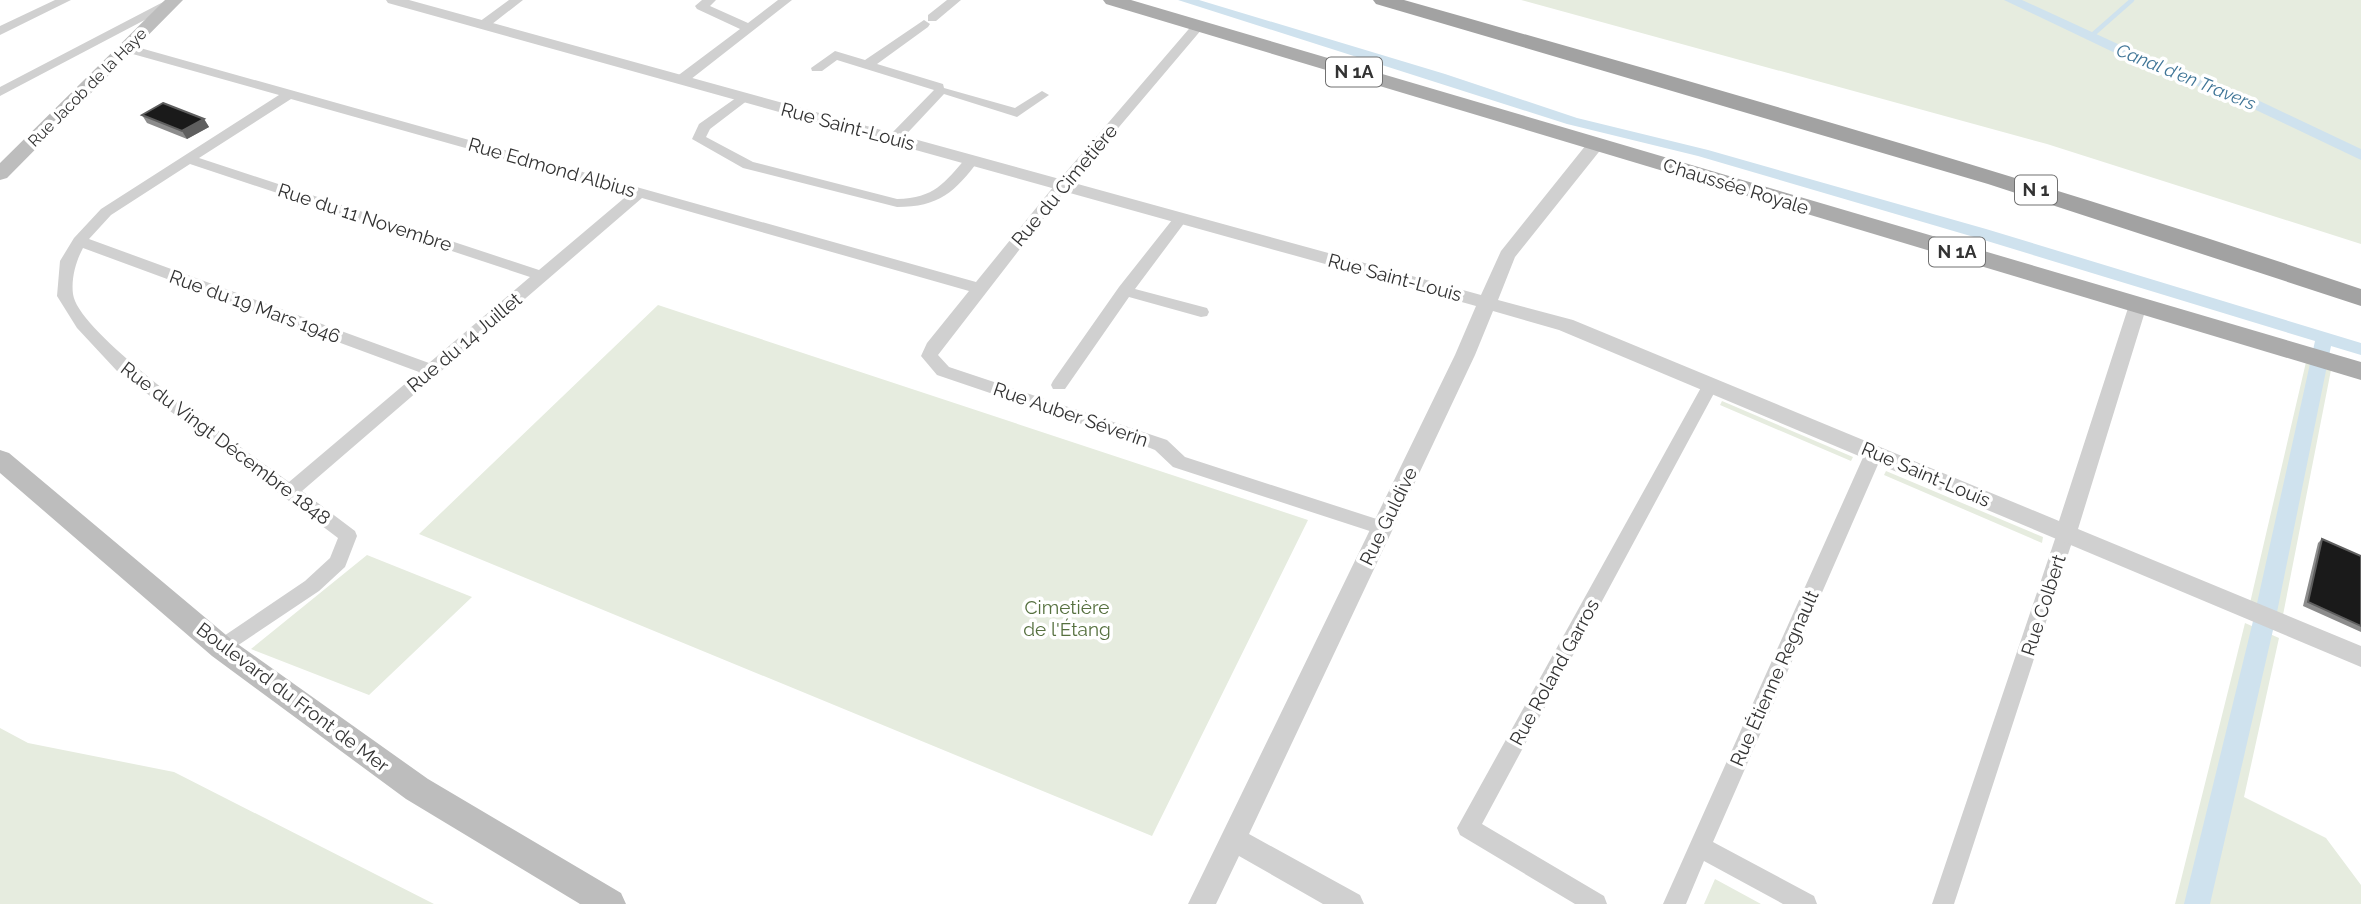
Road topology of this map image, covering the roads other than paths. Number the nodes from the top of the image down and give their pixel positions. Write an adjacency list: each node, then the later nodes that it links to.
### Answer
1 (65, 0): 14 (street)
2 (393, 0): 11 (street, Rue Saint-Louis)
3 (517, 0): 11 (street)
4 (710, 0): 13 (street)
5 (786, 0): 13 (street)
6 (955, 0): 17 (street)
7 (1112, 0): 12 (main road, Chaussée Royale / N 1A)
8 (1383, 0): 38 (highway, N 1)
9 (1423, 0): 35 (highway, N 1)
10 (174, 1): 15 (street); 16 (main road, Rue Jacob de la Haye)
11 (482, 25): 19 (street, Rue Saint-Louis)
12 (1198, 26): 26 (main road, Chaussée Royale / N 1A); 30 (street, Rue du Cimetière)
13 (749, 28): 19 (street)
14 (0, 31)
15 (100, 41): 16 (street, Rue Edmond Albius); 21 (street)
16 (129, 45): 22 (street, Rue Edmond Albius); 29 (main road, Rue Jacob de la Haye)
17 (867, 65): 18 (street); 20 (street)
18 (817, 68)
19 (681, 80): 24 (street, Rue Saint-Louis)
20 (941, 90): 23 (street); 25 (street)
21 (0, 92)
22 (291, 93): 27 (street, Rue du Vingt Décembre 1848); 31 (street, Rue Edmond Albius)
23 (1042, 95)
24 (743, 97): 25 (street, Rue Saint-Louis); 28 (street)
25 (894, 139): 28 (street, Rue Saint-Louis)
26 (1596, 144): 39 (street, Rue Guldive); 40 (main road, Chaussée Royale / N 1A)
27 (188, 159): 33 (street, Rue du Vingt Décembre 1848); 34 (street, Rue du 11 Novembre)
28 (972, 160): 30 (street, Rue Saint-Louis)
29 (0, 174)
30 (1063, 184): 32 (street, Rue Saint-Louis); 36 (street, Rue du Cimetière)
31 (640, 192): 34 (street, Rue du 14 Juillet); 36 (street, Rue Edmond Albius)
32 (1181, 218): 37 (street, Rue Auber Séverin); 39 (street, Rue Saint-Louis)
33 (79, 241): 43 (street, Rue du 19 Mars 1946); 49 (street, Rue du Vingt Décembre 1848)
34 (541, 276): 43 (street, Rue du 14 Juillet)
35 (2361, 284)
36 (978, 288): 42 (street, Rue du Cimetière)
37 (1125, 291): 41 (street); 46 (street, Rue Auber Séverin)
38 (2361, 298)
39 (1488, 302): 45 (street, Rue Saint-Louis); 50 (street, Rue Guldive)
40 (2138, 305): 44 (main road, Chaussée Royale / N 1A); 51 (street, Rue Colbert)
41 (1201, 312)
42 (933, 347): 50 (street, Rue Auber Séverin)
43 (431, 370): 49 (street, Rue du 14 Juillet)
44 (2361, 371)
45 (1712, 384): 47 (street, Rue Saint-Louis); 59 (street, Rue Roland Garros)
46 (1059, 385)
47 (1874, 453): 51 (street, Rue Saint-Louis); 55 (street, Rue Étienne Regnault)
48 (0, 459): 52 (main road, Boulevard du Front de Mer)
49 (289, 492): 52 (street, Rue du Vingt Décembre 1848)
50 (1382, 528): 54 (street, Rue Guldive)
51 (2066, 533): 53 (street, Rue Saint-Louis); 62 (street, Rue Colbert)
52 (222, 648): 57 (main road, Boulevard du Front de Mer)
53 (2361, 657)
54 (1233, 839): 56 (street); 58 (street, Rue Guldive)
55 (1699, 846): 60 (street, Rue Étienne Regnault); 61 (street)
56 (1341, 902)
57 (610, 904)
58 (1202, 904)
59 (1596, 904)
60 (1674, 904)
61 (1806, 904)
62 (1944, 904)

